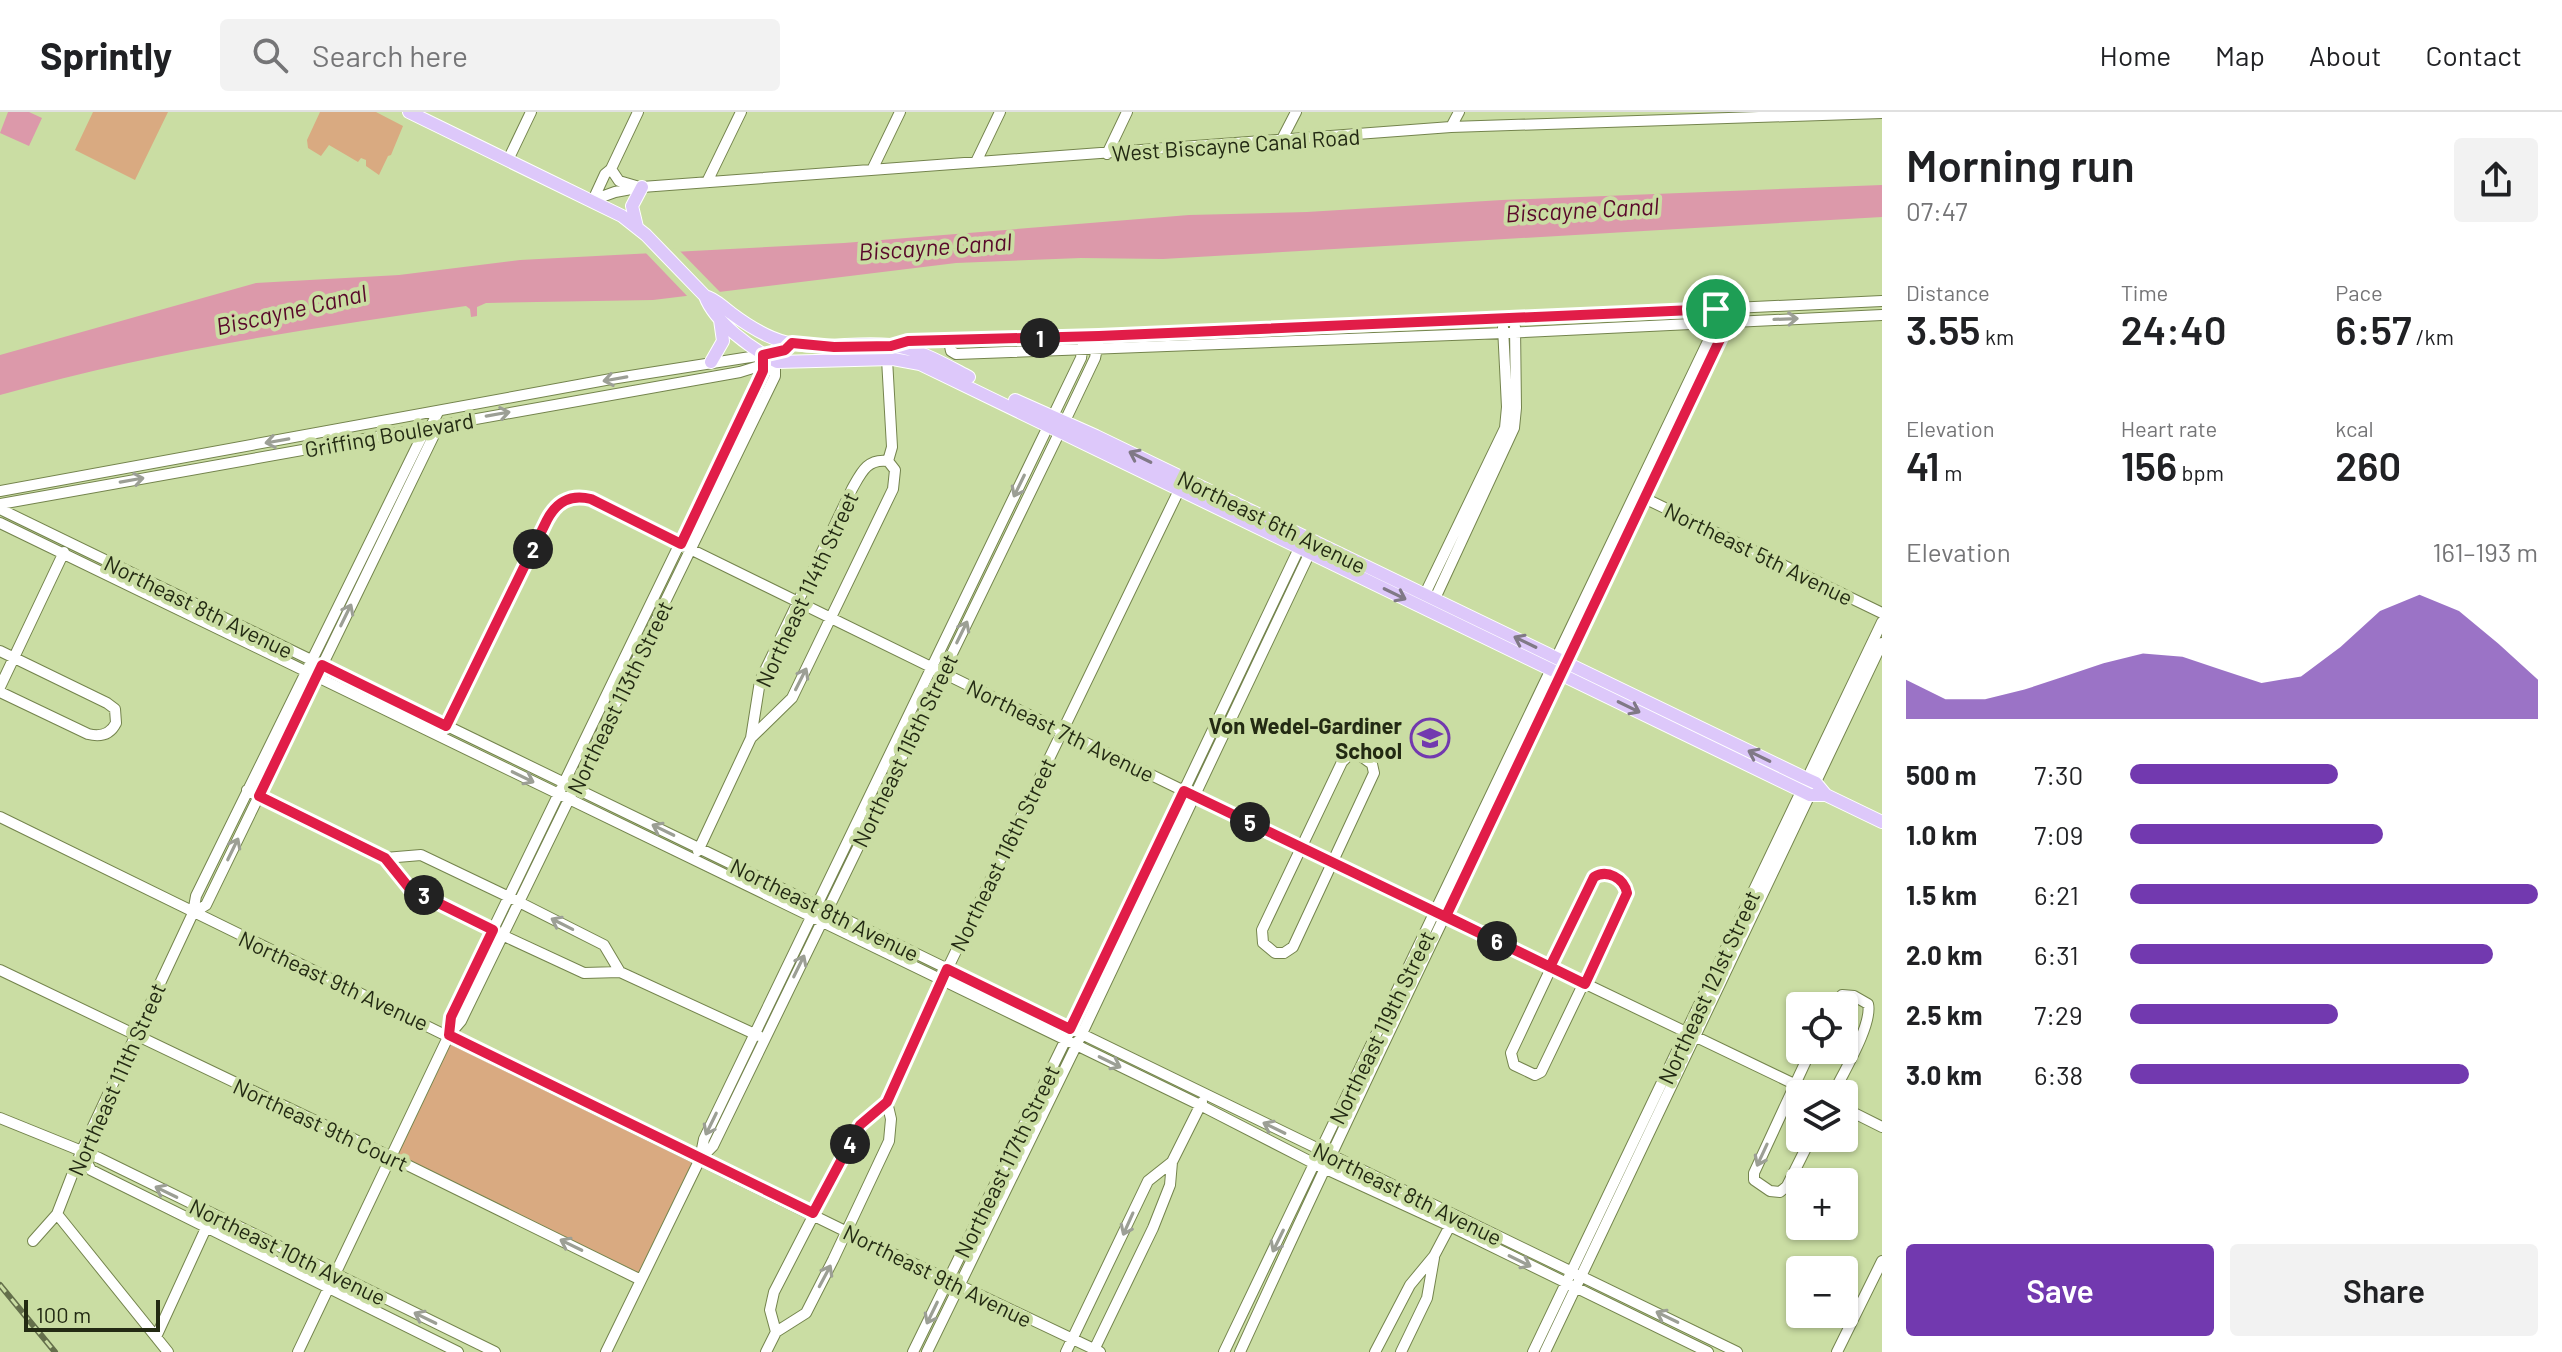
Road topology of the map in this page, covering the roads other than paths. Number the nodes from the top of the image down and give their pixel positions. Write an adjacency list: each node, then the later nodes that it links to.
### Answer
1 (409, 112): 16 (main road, Northeast 6th Avenue)
2 (531, 112): 16 (street)
3 (638, 112): 18 (street)
4 (741, 112): 20 (street)
5 (900, 112): 19 (street)
6 (1000, 112): 17 (street)
7 (1127, 112): 15 (street)
8 (1296, 112): 14 (street)
9 (1459, 112): 13 (street)
10 (1882, 113): 11 (street, West Biscayne Canal Road)
11 (1737, 115): 12 (street, West Biscayne Canal Road)
12 (1606, 117): 13 (street, West Biscayne Canal Road)
13 (1451, 127): 14 (street, West Biscayne Canal Road)
14 (1281, 141): 15 (street, West Biscayne Canal Road)
15 (1107, 154): 17 (street, West Biscayne Canal Road)
16 (508, 160): 22 (main road, Northeast 6th Avenue)
17 (976, 162): 19 (street, West Biscayne Canal Road)
18 (611, 169): 21 (street); 22 (street)
19 (872, 170): 20 (street, West Biscayne Canal Road)
20 (707, 182): 21 (street, West Biscayne Canal Road)
21 (642, 187): 22 (street, West Biscayne Canal Road); 23 (main road)
22 (593, 200): 23 (main road, Northeast 6th Avenue)
23 (637, 227): 24 (main road, Northeast 6th Avenue)
24 (705, 296): 28 (main road, Northeast 6th Avenue); 32 (main road, Northeast 6th Avenue)
25 (1882, 301): 26 (street)
26 (1722, 309): 29 (street); 30 (street, Northeast 119th Street); 31 (street, Northeast 119th Street)
27 (1882, 315): 30 (street, one-way to 27)
28 (719, 317): 41 (main road, Northeast 6th Avenue); 44 (main road)
29 (1508, 319): 33 (street); 34 (street)
30 (1726, 321): 31 (street); 61 (street, Northeast 119th Street)
31 (1714, 322): 33 (street); 61 (street, Northeast 119th Street)
32 (760, 332): 37 (main road, Northeast 6th Avenue); 41 (main road)
33 (1510, 333): 40 (street); 71 (street)
34 (1099, 336): 35 (street); 40 (street, Northeast 115th Street)
35 (1084, 337): 36 (street); 39 (street, Northeast 115th Street)
36 (949, 341): 38 (street); 39 (street)
37 (792, 343): 38 (main road, Northeast 6th Avenue); 41 (main road, Griffing Boulevard)
38 (891, 346): 50 (main road, Northeast 6th Avenue)
39 (1083, 349): 40 (street); 50 (street, Northeast 115th Street)
40 (1097, 349): 50 (street, Northeast 115th Street)
41 (770, 359): 42 (main road, Griffing Boulevard); 44 (street, Griffing Boulevard); 45 (street, Griffing Boulevard); 47 (street, Northeast 113th Street); 68 (street, Northeast 113th Street)
42 (887, 359): 43 (main road, Griffing Boulevard); 56 (street, Northeast 114th Street)
43 (911, 361): 50 (main road, Northeast 6th Avenue)
44 (711, 362): 46 (street, Griffing Boulevard, one-way to 46)
45 (740, 372): 47 (street); 48 (street, Griffing Boulevard)
46 (580, 385): 48 (street); 49 (street, Griffing Boulevard)
47 (755, 389): 68 (street, Northeast 113th Street)
48 (582, 399): 51 (street, Griffing Boulevard, one-way to 48)
49 (438, 412): 51 (street, Northeast 111th Street); 52 (street, Griffing Boulevard)
50 (1056, 424): 58 (main road, Northeast 6th Avenue); 80 (street, Northeast 115th Street)
51 (431, 426): 53 (street, Griffing Boulevard); 78 (street, Northeast 111th Street)
52 (344, 429): 53 (street); 54 (street, Griffing Boulevard, one-way to 54)
53 (346, 442): 55 (street, Griffing Boulevard)
54 (251, 445): 55 (street); 57 (street, Griffing Boulevard)
55 (252, 458): 59 (street, Griffing Boulevard, one-way to 55)
56 (888, 461): 70 (street, Northeast 114th Street); 73 (street, Northeast 114th Street)
57 (97, 473): 59 (street); 60 (street, Griffing Boulevard)
58 (1182, 484): 67 (main road, Northeast 6th Avenue); 85 (street, Northeast 116th Street)
59 (99, 486): 62 (street, Griffing Boulevard)
60 (0, 491)
61 (1641, 497): 72 (street, Northeast 5th Avenue); 79 (street, Northeast 119th Street)
62 (18, 501): 63 (street, Griffing Boulevard); 64 (street)
63 (0, 506): 64 (street, Northeast 8th Avenue)
64 (15, 517): 66 (street, Northeast 8th Avenue)
65 (0, 523): 69 (street, Northeast 8th Avenue)
66 (69, 543): 69 (street); 78 (street, Northeast 8th Avenue)
67 (1307, 544): 71 (main road, Northeast 6th Avenue); 93 (street, Northeast 117th Street)
68 (686, 547): 70 (street, Northeast 7th Avenue); 84 (street, Northeast 7th Avenue); 90 (street, Northeast 113th Street)
69 (63, 555): 77 (street); 81 (street, Northeast 8th Avenue)
70 (798, 601): 73 (street, Northeast 7th Avenue); 87 (street, Northeast 114th Street)
71 (1427, 602): 79 (main road, Northeast 6th Avenue)
72 (1882, 613)
73 (832, 617): 80 (street, Northeast 7th Avenue); 87 (street, Northeast 114th Street, one-way to 73)
74 (1882, 622): 91 (street, Northeast 121st Street)
75 (1882, 643): 91 (street, Northeast 121st Street)
76 (0, 651): 77 (street)
77 (14, 658): 83 (street); 83 (street)
78 (316, 663): 81 (street, Northeast 111th Street); 82 (street, Northeast 111th Street); 84 (street, Northeast 8th Avenue)
79 (1559, 666): 91 (main road, Northeast 6th Avenue); 106 (street, Northeast 119th Street)
80 (937, 668): 85 (street, Northeast 7th Avenue); 104 (street, Northeast 115th Street)
81 (305, 672): 82 (street, Northeast 8th Avenue); 92 (street, Northeast 111th Street)
82 (317, 677): 86 (street, Northeast 8th Avenue); 94 (street, Northeast 111th Street)
83 (0, 690)
84 (446, 726): 86 (street); 88 (street, Northeast 8th Avenue)
85 (1062, 729): 93 (street, Northeast 7th Avenue); 112 (street, Northeast 116th Street)
86 (441, 736): 89 (street, Northeast 8th Avenue)
87 (751, 738): 99 (street, Northeast 114th Street)
88 (495, 749): 89 (street); 90 (street, Northeast 8th Avenue)
89 (490, 760): 95 (street, Northeast 8th Avenue, one-way to 95)
90 (570, 785): 95 (street, Northeast 113th Street); 99 (street, Northeast 8th Avenue, one-way to 90)
91 (1808, 786): 97 (main road, Northeast 6th Avenue); 116 (street, Northeast 121st Street)
92 (247, 790): 94 (street); 105 (street, Northeast 111th Street)
93 (1189, 793): 98 (street, Northeast 7th Avenue); 115 (street, Northeast 117th Street)
94 (259, 796): 100 (street); 105 (street, Northeast 111th Street, one-way to 94)
95 (564, 797): 101 (street, Northeast 8th Avenue); 103 (street, Northeast 113th Street)
96 (0, 817): 105 (street, Northeast 9th Avenue)
97 (1882, 822)
98 (1301, 846): 102 (street, Northeast 7th Avenue); 102 (street); 102 (street)
99 (699, 848): 101 (street, Northeast 114th Street); 104 (street, Northeast 8th Avenue)
100 (385, 858): 103 (street); 108 (street)
101 (693, 859): 107 (street, Northeast 8th Avenue)
102 (1335, 862): 106 (street, Northeast 7th Avenue)
103 (514, 900): 108 (street, Northeast 113th Street); 111 (street, one-way to 103)
104 (822, 907): 107 (street, Northeast 115th Street); 112 (street, Northeast 8th Avenue)
105 (193, 913): 117 (street, Northeast 9th Avenue); 118 (street, Northeast 111th Street)
106 (1441, 914): 109 (street, Northeast 7th Avenue); 132 (street, Northeast 119th Street)
107 (816, 918): 112 (street, Northeast 8th Avenue); 119 (street, Northeast 115th Street)
108 (498, 932): 111 (street); 117 (street, Northeast 113th Street)
109 (1550, 967): 113 (street, Northeast 7th Avenue); 113 (street); 113 (street)
110 (0, 970): 118 (street, Northeast 9th Court)
111 (620, 972): 119 (street)
112 (945, 974): 115 (street, Northeast 8th Avenue); 121 (street, Northeast 8th Avenue); 125 (street, Northeast 116th Street)
113 (1585, 984): 116 (street, Northeast 7th Avenue)
114 (1858, 1000): 120 (street)
115 (1076, 1032): 121 (street, Northeast 117th Street); 122 (street, Northeast 117th Street); 124 (street, Northeast 8th Avenue)
116 (1691, 1034): 123 (street, Northeast 7th Avenue); 146 (street, Northeast 121st Street)
117 (449, 1035): 133 (street, Northeast 113th Street); 134 (street, Northeast 9th Avenue)
118 (135, 1036): 130 (street, Northeast 111th Street); 133 (street, Northeast 9th Court)
119 (760, 1036): 134 (street, Northeast 115th Street)
120 (1858, 1040)
121 (1065, 1041): 122 (street, Northeast 8th Avenue); 148 (street, Northeast 117th Street)
122 (1076, 1046): 124 (street, Northeast 8th Avenue, one-way to 124); 150 (street, Northeast 117th Street)
123 (1787, 1080)
124 (1202, 1100): 132 (street, Northeast 8th Avenue, one-way to 124); 135 (street); 136 (street, Northeast 8th Avenue)
125 (887, 1102): 137 (street, Northeast 116th Street); 142 (street, Northeast 116th Street)
126 (1786, 1104): 131 (street, one-way to 131)
127 (1858, 1115): 129 (street)
128 (0, 1118): 130 (street, Northeast 10th Avenue)
129 (1882, 1127)
130 (81, 1152): 138 (street, Northeast 111th Street); 139 (street, Northeast 10th Avenue, one-way to 130); 141 (street, Northeast 10th Avenue)
131 (1804, 1152)
132 (1327, 1153): 136 (street, Northeast 119th Street); 140 (street, Northeast 8th Avenue)
133 (391, 1157): 147 (street, Northeast 113th Street); 149 (street, Northeast 9th Court, one-way to 133)
134 (700, 1159): 137 (street, Northeast 9th Avenue); 149 (street, Northeast 115th Street)
135 (1172, 1162): 157 (street, one-way to 157); 159 (street)
136 (1321, 1167): 140 (street, Northeast 8th Avenue); 169 (street, Northeast 119th Street, one-way to 169); 170 (street, Northeast 119th Street)
137 (813, 1213): 142 (street, Northeast 9th Avenue); 154 (street, Northeast 116th Street)
138 (57, 1214): 143 (street, Northeast 111th Street); 156 (street)
139 (212, 1215): 141 (street); 147 (street, Northeast 10th Avenue)
140 (1452, 1221): 144 (street); 146 (street, Northeast 8th Avenue); 151 (street, Northeast 8th Avenue, one-way to 151)
141 (206, 1229): 152 (street, Northeast 10th Avenue); 156 (street)
142 (845, 1231): 148 (street, Northeast 9th Avenue); 154 (street, Northeast 116th Street, one-way to 142)
143 (33, 1241)
144 (1434, 1256): 171 (street); 172 (street)
145 (1882, 1261): 177 (street)
146 (1577, 1273): 151 (street, Northeast 121st Street); 153 (street, Northeast 8th Avenue, one-way to 146)
147 (336, 1274): 152 (street, Northeast 113th Street); 155 (street, Northeast 10th Avenue, one-way to 147)
148 (949, 1278): 150 (street, Northeast 9th Avenue); 166 (street, Northeast 117th Street, one-way to 166)
149 (641, 1280): 164 (street, Northeast 115th Street)
150 (961, 1284): 157 (street, Northeast 9th Avenue); 167 (street, Northeast 117th Street)
151 (1571, 1286): 158 (street, Northeast 8th Avenue); 173 (street, Northeast 121st Street); 174 (street, Northeast 121st Street)
152 (330, 1288): 161 (street, Northeast 113th Street); 162 (street, Northeast 10th Avenue)
153 (1695, 1331): 158 (street); 176 (street, Northeast 8th Avenue)
154 (776, 1332): 165 (street, Northeast 116th Street)
155 (462, 1336): 162 (street); 163 (street, Northeast 10th Avenue)
156 (156, 1337): 160 (street)
157 (1072, 1340): 159 (street, Northeast 9th Avenue); 168 (street)
158 (1688, 1347): 175 (street, Northeast 8th Avenue)
159 (1096, 1351)
160 (168, 1352)
161 (298, 1352)
162 (456, 1352)
163 (495, 1352)
164 (606, 1352)
165 (766, 1352)
166 (913, 1352)
167 (927, 1352)
168 (1066, 1352)
169 (1224, 1352)
170 (1240, 1352)
171 (1375, 1352)
172 (1401, 1352)
173 (1533, 1352)
174 (1545, 1352)
175 (1708, 1352)
176 (1737, 1352)
177 (1837, 1352)

